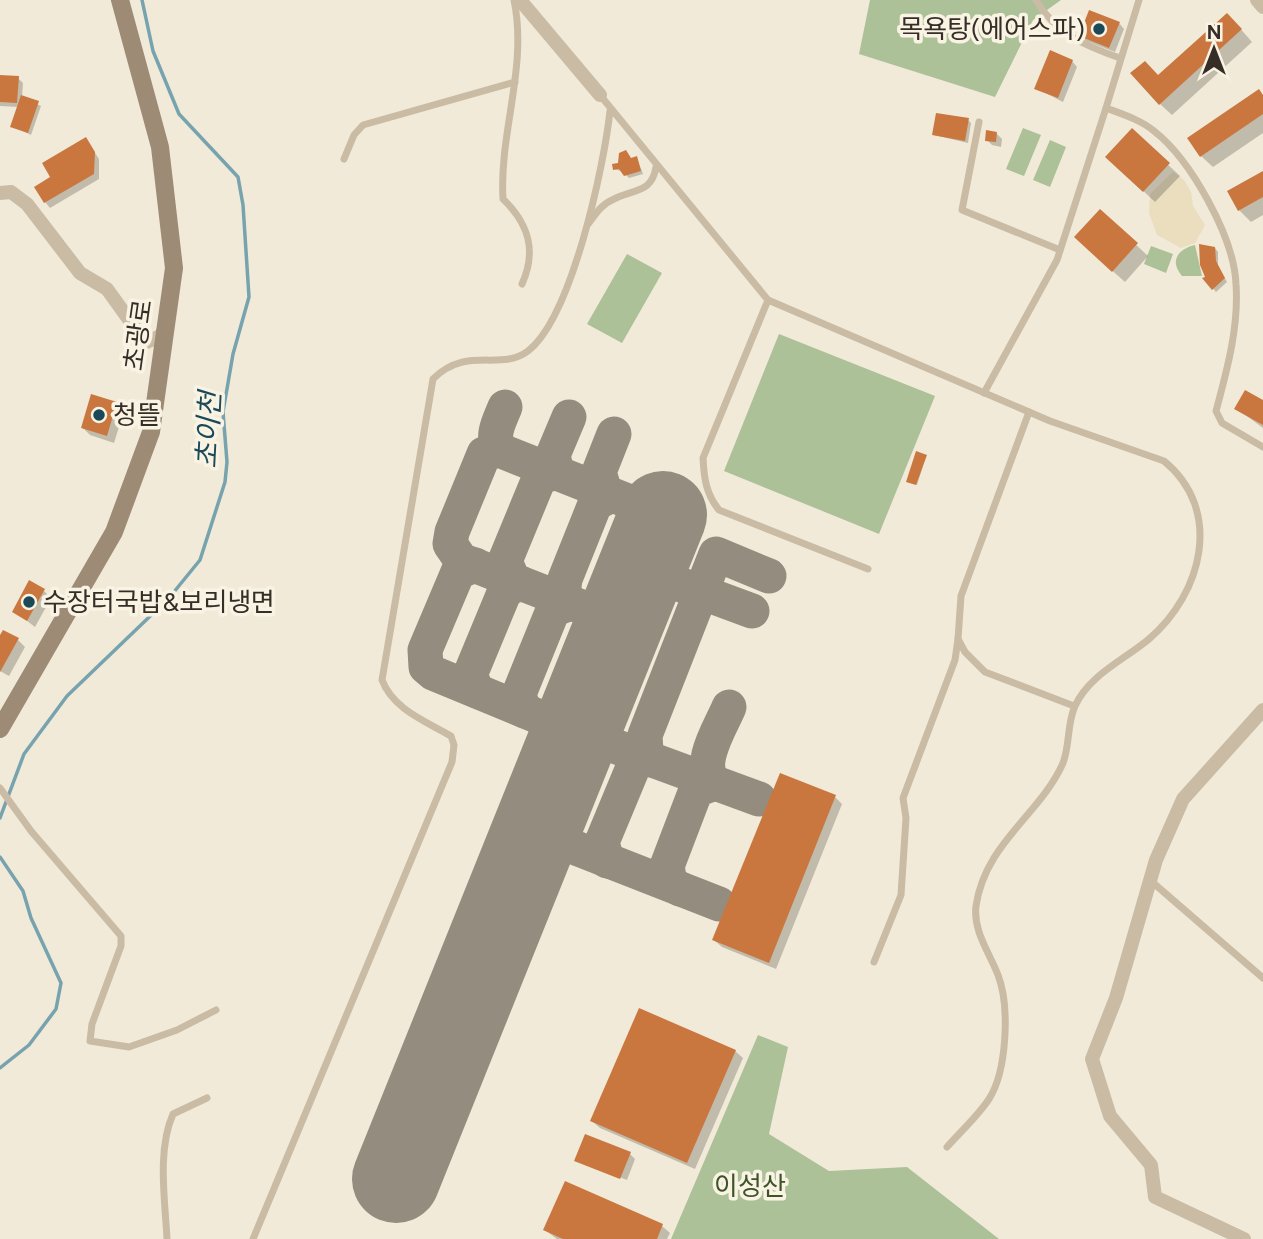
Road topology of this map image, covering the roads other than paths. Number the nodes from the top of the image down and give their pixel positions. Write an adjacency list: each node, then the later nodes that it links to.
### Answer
1 (120, 0): 19 (street, 초광로)
2 (514, 0): 7 (lane)
3 (520, 0): 8 (street)
4 (1036, 0): 6 (lane)
5 (1139, 0): 6 (lane)
6 (1120, 58): 9 (lane)
7 (515, 82): 12 (lane); 17 (lane)
8 (600, 96): 10 (lane)
9 (1106, 108): 16 (lane); 22 (lane)
10 (610, 111): 13 (lane); 15 (lane)
11 (979, 122): 16 (lane)
12 (344, 159)
13 (656, 167): 15 (lane); 18 (lane)
14 (0, 193): 19 (street)
15 (586, 227): 36 (lane)
16 (1060, 250): 20 (lane)
17 (522, 284)
18 (768, 300): 20 (lane); 23 (lane)
19 (166, 328): 27 (street, 초광로)
20 (984, 393): 21 (lane)
21 (1029, 412): 24 (lane); 25 (lane)
22 (1263, 447)
23 (868, 569)
24 (958, 639): 25 (lane); 30 (lane)
25 (1074, 706): 34 (lane)
26 (1263, 710): 29 (street)
27 (1, 721)
28 (0, 789): 32 (lane)
29 (1150, 881): 31 (lane); 37 (street)
30 (874, 962)
31 (1263, 978)
32 (216, 1010)
33 (207, 1098): 35 (lane)
34 (947, 1147)
35 (167, 1239)
36 (253, 1239)
37 (1244, 1239)

